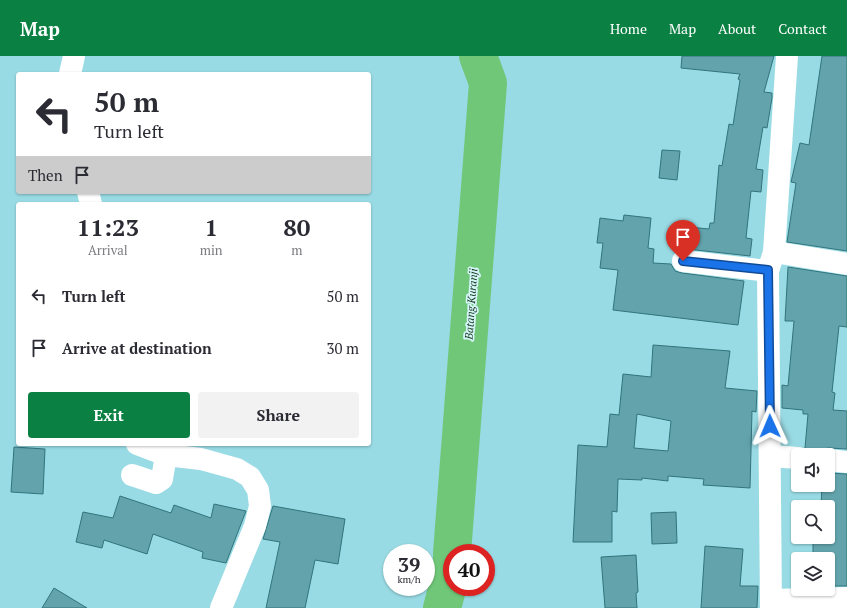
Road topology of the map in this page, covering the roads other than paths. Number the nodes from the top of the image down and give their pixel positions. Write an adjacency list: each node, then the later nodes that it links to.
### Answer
1 (74, 56): 3 (street)
2 (787, 56): 5 (street)
3 (70, 72)
4 (683, 261): 5 (street)
5 (771, 262): 6 (street); 9 (street)
6 (847, 264)
7 (142, 446): 8 (street)
8 (166, 455): 13 (street); 16 (street)
9 (770, 456): 10 (street); 15 (street)
10 (791, 458)
11 (835, 461): 12 (street)
12 (847, 462)
13 (132, 475)
14 (847, 598): 15 (street)
15 (771, 604)
16 (222, 608)

